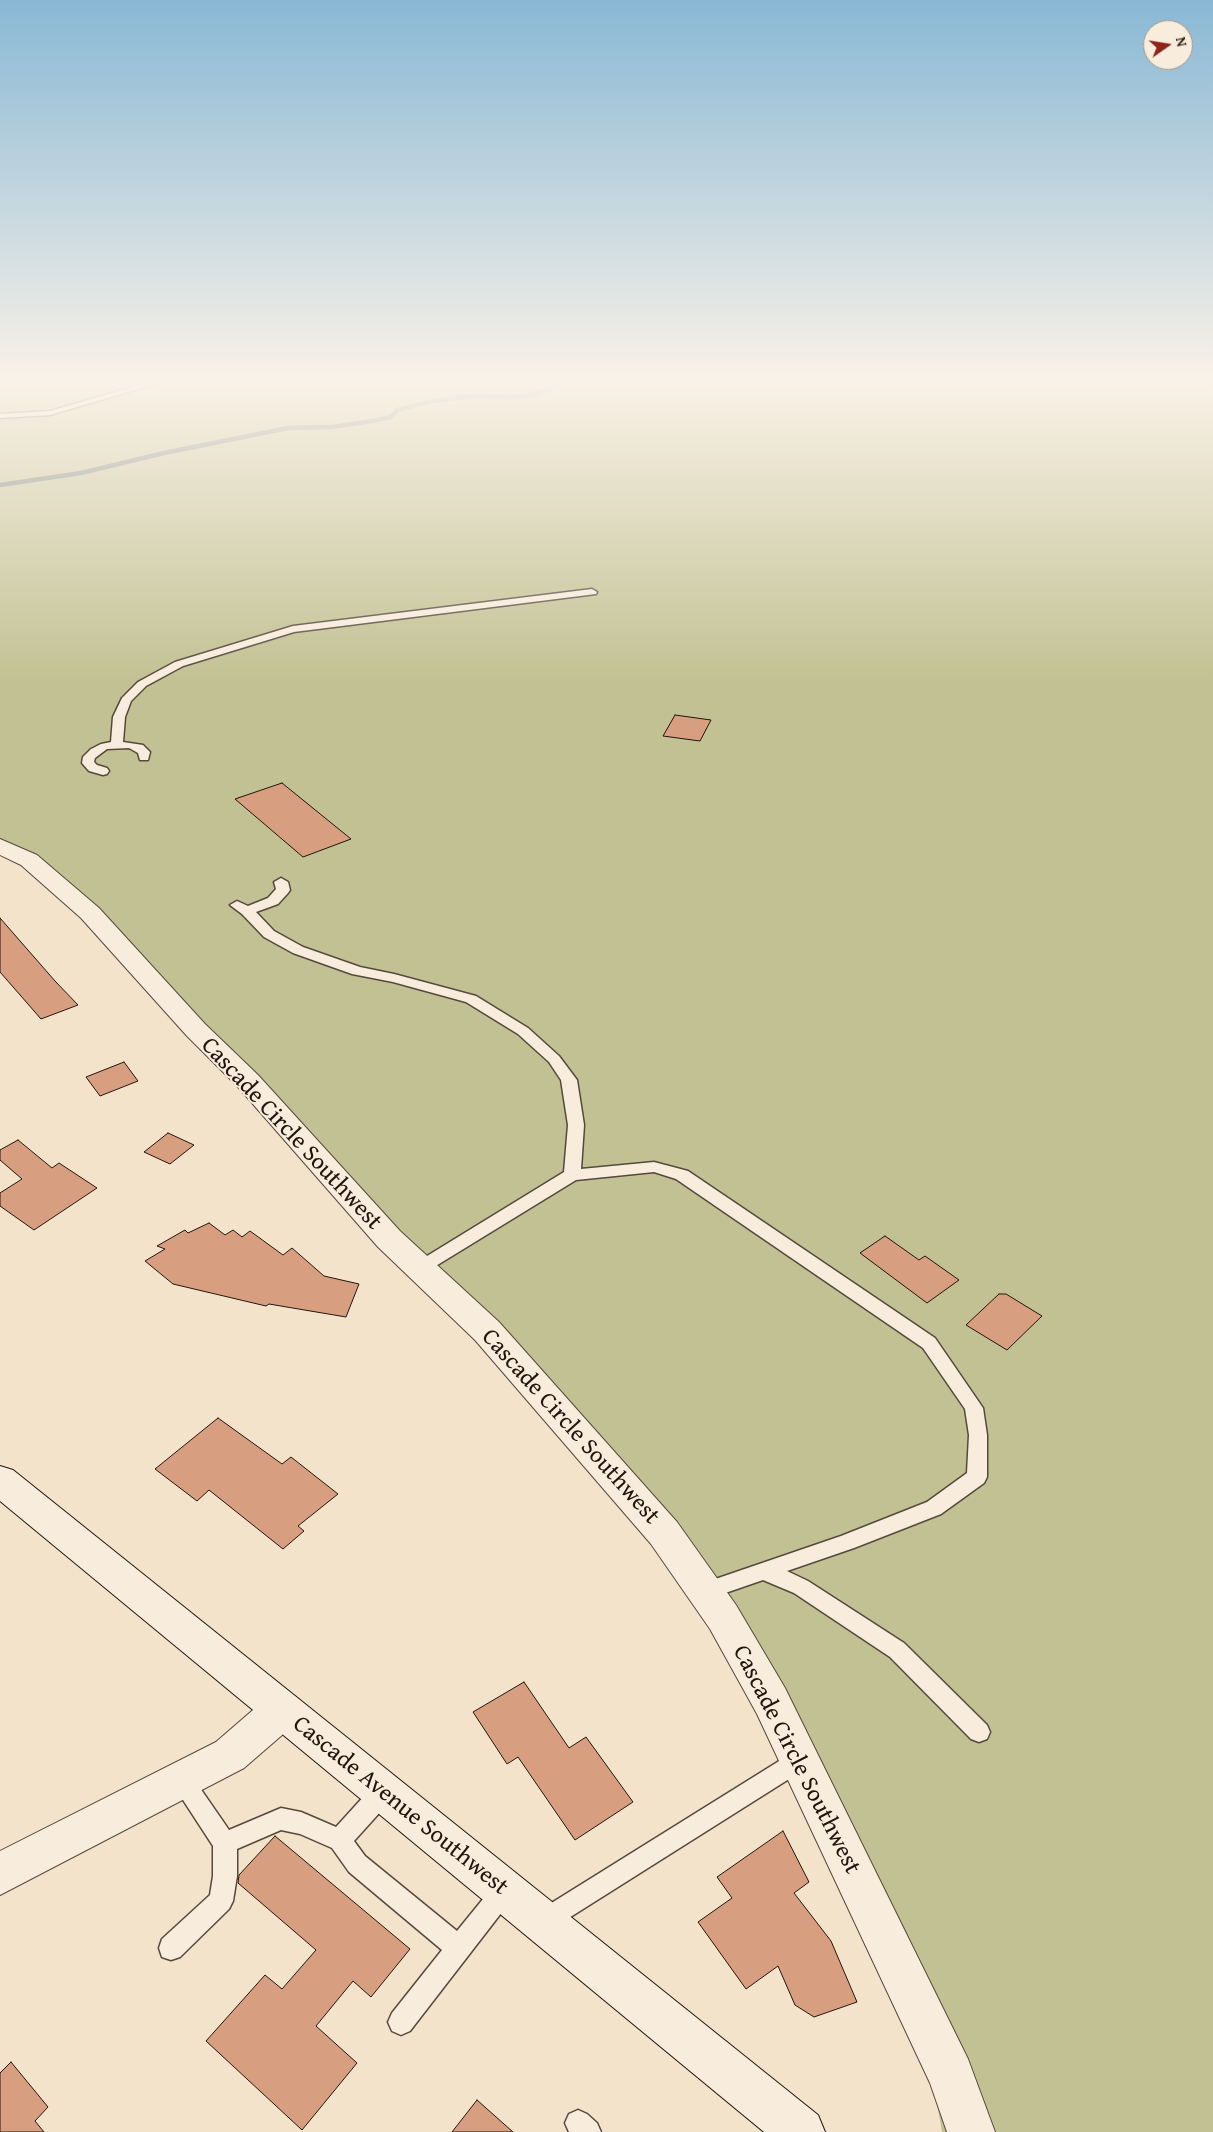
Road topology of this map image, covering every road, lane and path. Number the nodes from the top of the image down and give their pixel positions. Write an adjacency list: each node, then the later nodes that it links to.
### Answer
1 (592, 592): 2 (lane)
2 (117, 744): 3 (lane); 4 (lane)
3 (144, 758)
4 (103, 771)
5 (0, 846): 8 (street, Cascade Circle Southwest)
6 (281, 882): 7 (lane)
7 (572, 1176): 8 (lane); 10 (lane)
8 (420, 1268): 11 (street, Cascade Circle Southwest)
9 (0, 1480): 12 (street, Cascade Avenue Southwest)
10 (763, 1570): 11 (lane); 13 (lane)
11 (705, 1591): 14 (street, Cascade Circle Southwest)
12 (282, 1710): 15 (street); 16 (street, Cascade Avenue Southwest)
13 (979, 1732)
14 (800, 1760): 21 (lane); 26 (street, Cascade Circle Southwest)
15 (181, 1780): 18 (lane); 19 (street)
16 (384, 1792): 17 (lane); 20 (street, Cascade Avenue Southwest)
17 (340, 1840): 18 (lane); 23 (lane)
18 (225, 1843): 22 (lane)
19 (0, 1874)
20 (505, 1891): 21 (street, Cascade Avenue Southwest); 23 (lane)
21 (542, 1922): 25 (street, Cascade Avenue Southwest)
22 (171, 1948)
23 (460, 1948): 24 (lane)
24 (402, 2022)
25 (800, 2132)
26 (971, 2132)

